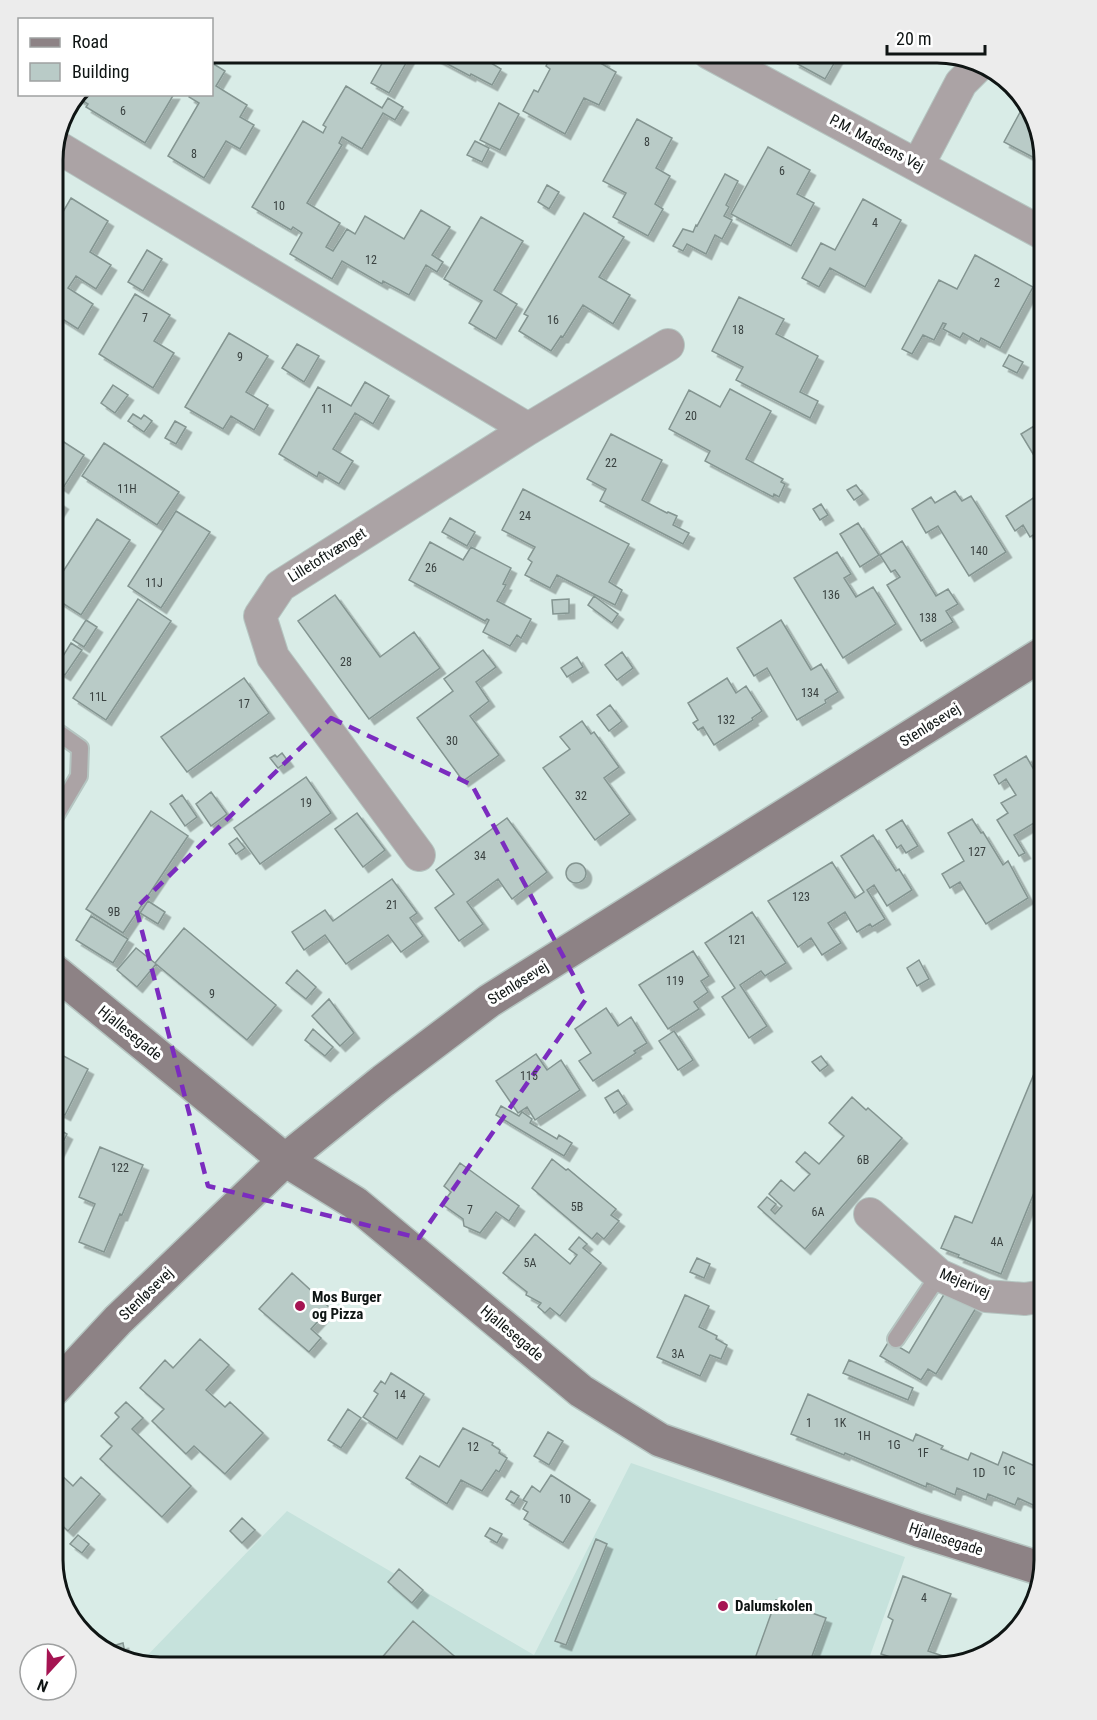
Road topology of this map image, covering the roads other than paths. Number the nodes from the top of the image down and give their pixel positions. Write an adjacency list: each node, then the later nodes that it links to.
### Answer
1 (727, 63): 4 (street, P.M. Madsens Vej)
2 (974, 70): 4 (street)
3 (64, 151): 7 (street)
4 (918, 165): 5 (street, P.M. Madsens Vej)
5 (1034, 229)
6 (668, 345): 7 (street, Lilletoftvænget)
7 (528, 429): 11 (street, Lilletoftvænget)
8 (1034, 659): 13 (street, Stenløsevej)
9 (63, 736): 10 (lane)
10 (63, 804)
11 (418, 855)
12 (63, 978): 13 (street, Hjallesegade)
13 (285, 1160): 18 (street, Stenløsevej); 19 (street, Hjallesegade)
14 (870, 1214): 15 (street, Mejerivej)
15 (939, 1275): 16 (street, Mejerivej); 17 (lane)
16 (1034, 1298)
17 (896, 1339)
18 (63, 1378)
19 (1034, 1566)

